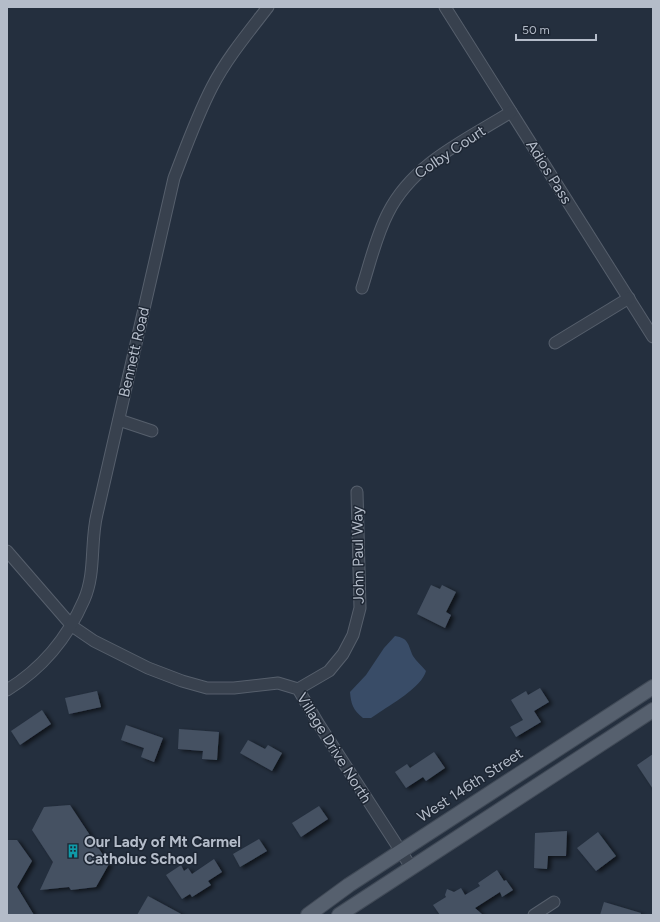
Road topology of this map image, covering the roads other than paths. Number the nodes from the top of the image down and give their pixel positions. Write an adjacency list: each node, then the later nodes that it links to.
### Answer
1 (268, 7): 8 (street, Bennett Road)
2 (446, 7): 3 (street, Adios Pass)
3 (511, 112): 4 (street, Colby Court); 5 (street, Adios Pass)
4 (362, 288)
5 (629, 298): 6 (street, Adios Pass); 7 (street)
6 (653, 337)
7 (555, 343)
8 (119, 420): 9 (street); 12 (street, Bennett Road)
9 (152, 431)
10 (357, 492): 14 (street, John Paul Way)
11 (7, 550): 12 (street, Village Drive North)
12 (72, 626): 14 (street, Village Drive North); 15 (street, Bennett Road)
13 (653, 687): 17 (main road, West 146th Street)
14 (298, 689): 17 (street, Village Drive North)
15 (7, 690)
16 (653, 710): 18 (main road)
17 (401, 851): 18 (street, Village Drive North); 20 (main road, West 146th Street)
18 (411, 867): 21 (main road)
19 (554, 902): 22 (street)
20 (308, 915)
21 (340, 915)
22 (534, 915)

